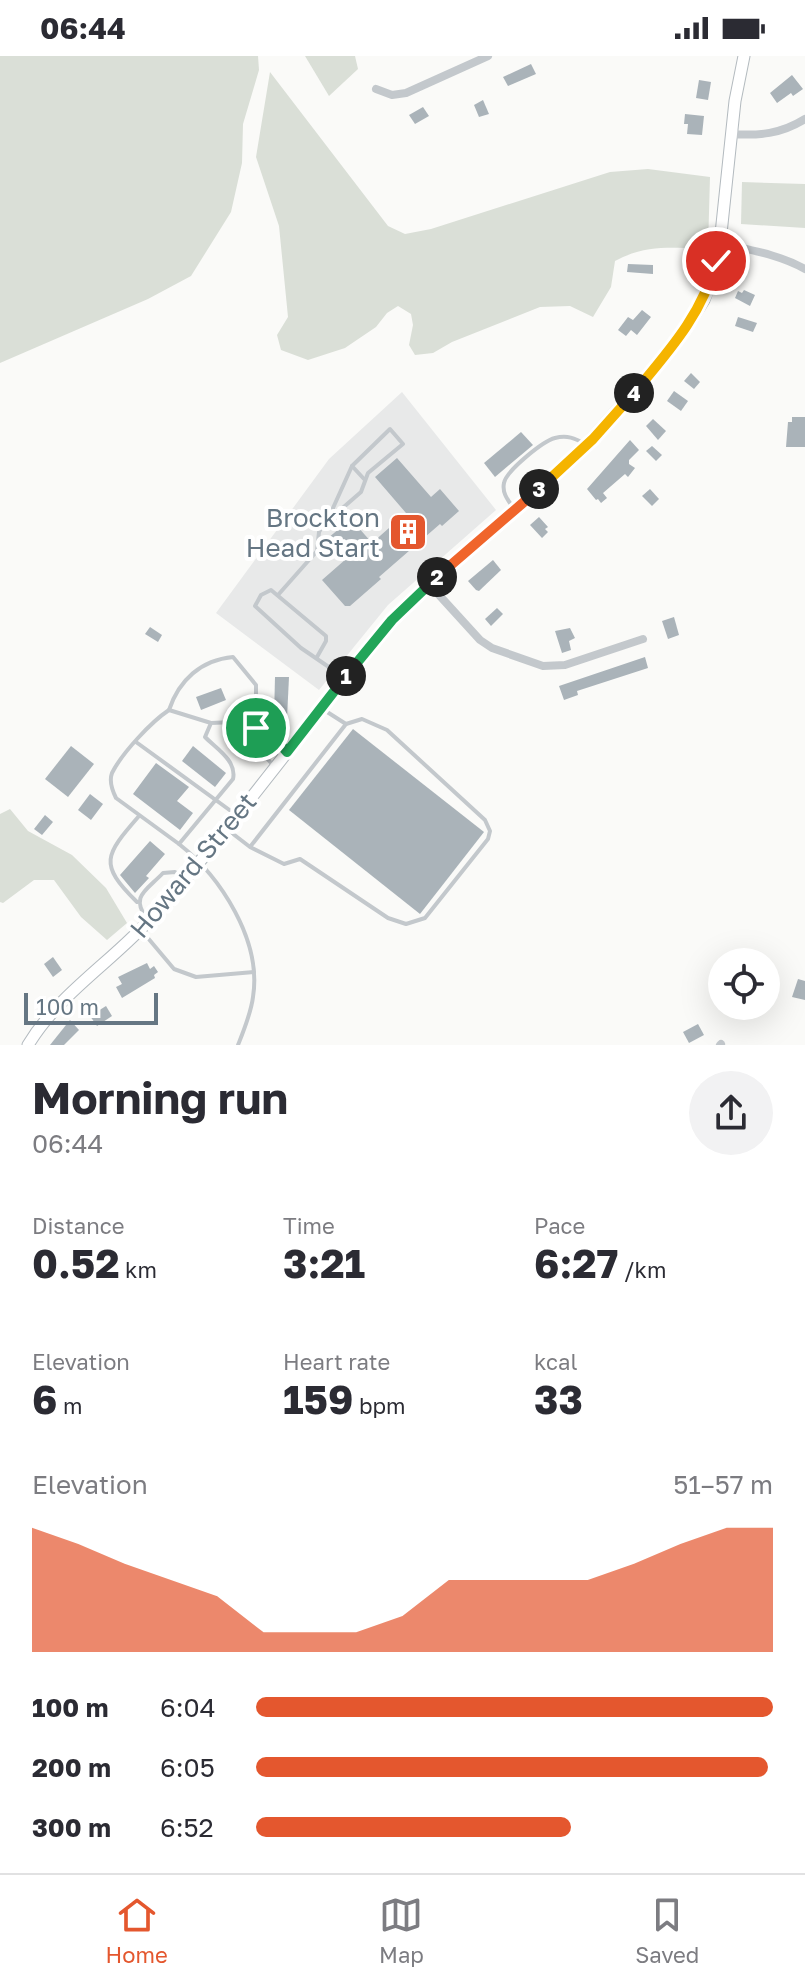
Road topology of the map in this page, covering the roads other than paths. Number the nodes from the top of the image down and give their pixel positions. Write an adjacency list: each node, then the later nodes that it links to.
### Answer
1 (488, 56): 3 (street)
2 (744, 56): 5 (main road, Howard Street)
3 (376, 89)
4 (805, 119): 5 (street)
5 (731, 134): 6 (main road, Howard Street)
6 (720, 243): 7 (street); 8 (main road, Howard Street)
7 (805, 269)
8 (587, 446): 11 (main road, Howard Street); 11 (lane)
9 (352, 466): 10 (lane); 10 (lane); 12 (lane)
10 (365, 480): 12 (lane)
11 (515, 511): 13 (main road, Howard Street)
12 (333, 516): 14 (lane)
13 (429, 584): 15 (street); 17 (main road, Howard Street)
14 (278, 595): 16 (lane); 16 (lane)
15 (643, 639)
16 (317, 657): 17 (lane)
17 (344, 677): 18 (main road, Howard Street)
18 (321, 708): 21 (lane); 23 (main road, Howard Street)
19 (169, 710): 20 (lane); 22 (lane); 23 (lane)
20 (211, 723): 24 (lane); 25 (lane)
21 (346, 724): 30 (lane); 30 (lane)
22 (136, 742): 25 (lane); 27 (lane)
23 (287, 752): 24 (main road, Howard Street)
24 (274, 767): 26 (main road, Howard Street)
25 (216, 800): 26 (lane); 29 (lane)
26 (237, 815): 28 (main road, Howard Street)
27 (139, 816): 29 (lane); 33 (lane)
28 (226, 828): 30 (lane); 31 (main road, Howard Street)
29 (179, 844): 31 (lane)
30 (250, 847)
31 (201, 861): 32 (main road, Howard Street); 35 (lane)
32 (184, 880): 33 (lane); 34 (main road, Howard Street)
33 (137, 902): 34 (lane)
34 (144, 926): 35 (lane); 36 (main road, Howard Street)
35 (254, 972): 37 (lane)
36 (28, 1045)
37 (238, 1045)

